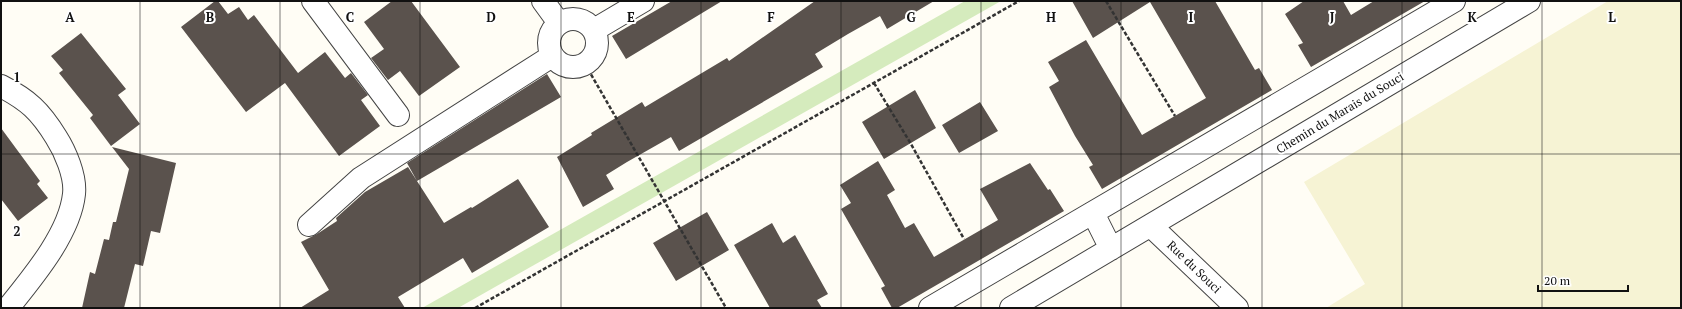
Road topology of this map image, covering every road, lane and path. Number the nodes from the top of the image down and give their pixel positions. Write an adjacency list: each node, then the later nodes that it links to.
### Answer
1 (313, 1): 14 (street)
2 (543, 1): 8 (street)
3 (643, 1): 9 (street)
4 (1019, 1): 12 (path)
5 (1106, 1): 15 (path)
6 (1454, 1): 17 (street)
7 (1529, 1): 19 (street, Chemin du Marais du Souci)
8 (559, 23): 9 (street); 10 (street)
9 (594, 30): 11 (street)
10 (552, 56): 11 (street); 18 (street)
11 (585, 64): 16 (path)
12 (874, 83): 16 (path); 20 (path)
13 (1, 86): 22 (street)
14 (398, 116)
15 (1175, 116)
16 (665, 201): 23 (path); 24 (path)
17 (1093, 213): 21 (street); 25 (street)
18 (309, 225)
19 (1151, 226): 21 (street, Chemin du Marais du Souci); 27 (street, Rue du Souci)
20 (964, 239)
21 (1111, 249): 26 (street, Chemin du Marais du Souci)
22 (12, 303)
23 (475, 308)
24 (726, 308)
25 (930, 308)
26 (1010, 308)
27 (1237, 308)

